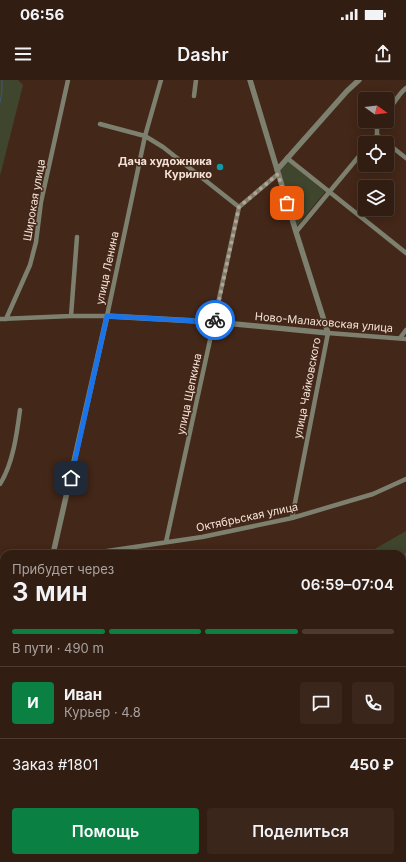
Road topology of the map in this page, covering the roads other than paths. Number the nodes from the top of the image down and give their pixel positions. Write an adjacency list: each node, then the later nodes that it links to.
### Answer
1 (68, 80): 25 (street, Широкая улица)
2 (161, 80): 12 (street, улица Ленина)
3 (196, 80): 7 (street)
4 (250, 80): 16 (street, улица Чайковского)
5 (358, 80): 14 (street)
6 (406, 88): 8 (street)
7 (194, 96)
8 (394, 103)
9 (100, 124): 12 (street)
10 (377, 128): 11 (street)
11 (377, 135): 15 (street)
12 (145, 136): 18 (street); 23 (street, улица Ленина)
13 (358, 157): 17 (street)
14 (287, 158): 16 (street); 17 (street)
15 (406, 158)
16 (278, 172): 18 (street); 19 (street, улица Чайковского)
17 (329, 192): 19 (street); 21 (street)
18 (239, 207): 26 (street, улица Щепкина)
19 (296, 232): 28 (street, улица Чайковского)
20 (77, 237): 22 (street)
21 (406, 253)
22 (71, 316): 23 (street, Ново-Малаховская улица); 25 (street, Ново-Малаховская улица)
23 (107, 316): 26 (street, Ново-Малаховская улица); 36 (street, улица Ленина)
24 (0, 319): 25 (street, Ново-Малаховская улица)
25 (6, 319)
26 (214, 322): 28 (street, Ново-Малаховская улица); 35 (street, улица Щепкина)
27 (406, 330): 29 (street)
28 (328, 333): 29 (street, Ново-Малаховская улица); 34 (street, улица Чайковского)
29 (400, 338): 30 (street, Ново-Малаховская улица)
30 (406, 339)
31 (20, 410): 33 (street)
32 (406, 480): 34 (street, Октябрьская улица)
33 (0, 484)
34 (292, 518): 35 (street, Октябрьская улица)
35 (166, 542): 37 (street, Октябрьская улица)
36 (55, 550)
37 (113, 550)

